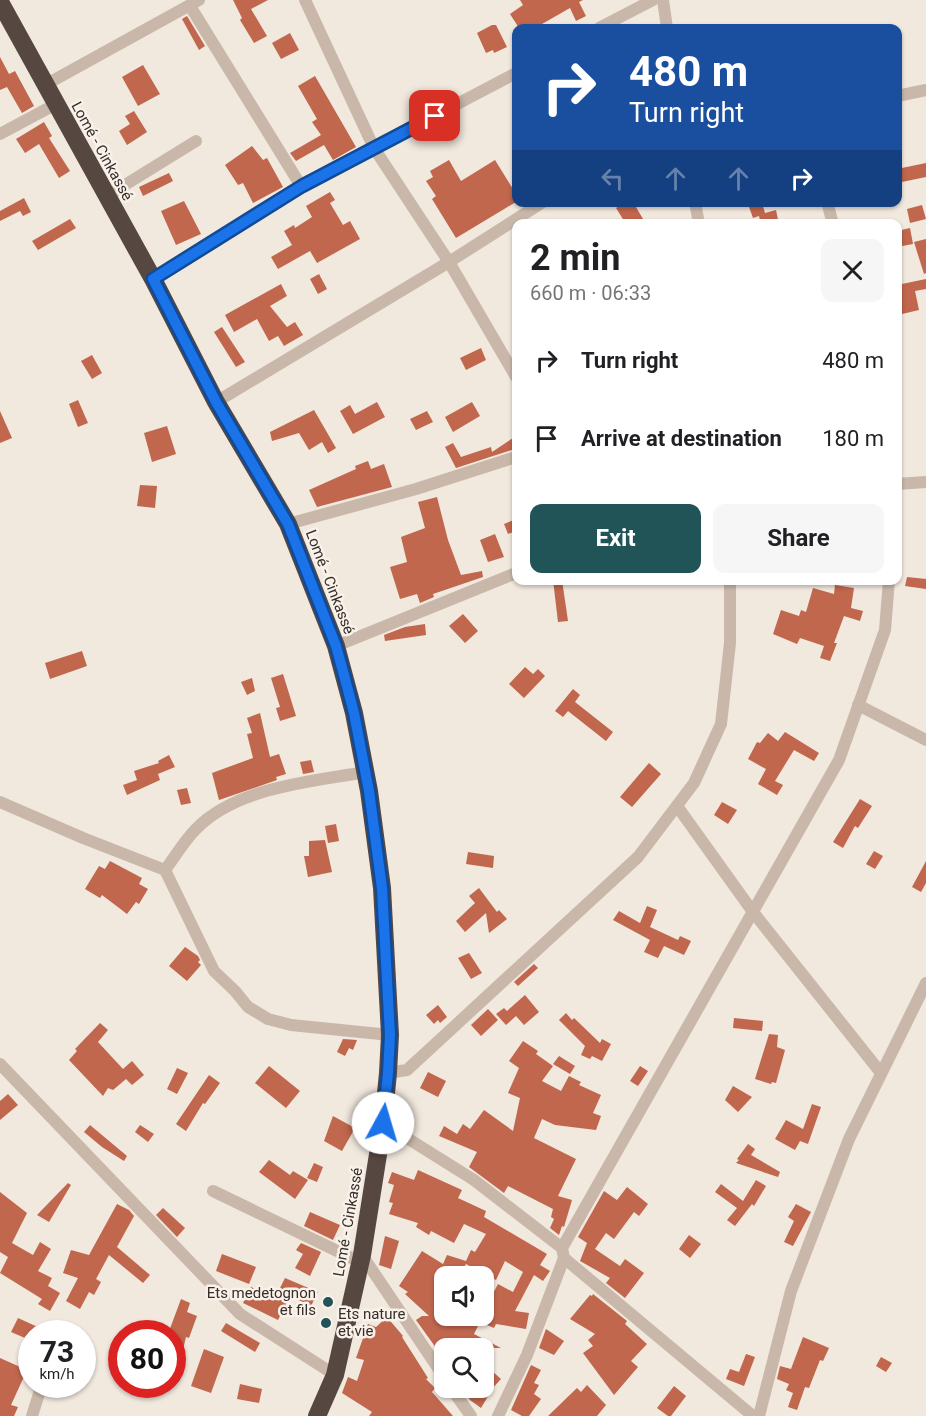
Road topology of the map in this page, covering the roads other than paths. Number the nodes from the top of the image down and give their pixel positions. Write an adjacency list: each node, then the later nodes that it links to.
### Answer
1 (305, 0): 15 (street)
2 (653, 0): 6 (street)
3 (663, 0): 7 (street)
4 (0, 2): 9 (highway, Lomé - Cinkassé)
5 (195, 3): 9 (street); 16 (street)
6 (607, 24)
7 (666, 24)
8 (512, 75): 15 (street)
9 (45, 86): 12 (highway, Lomé - Cinkassé)
10 (926, 90): 11 (street)
11 (902, 95)
12 (56, 105): 13 (street); 17 (highway, Lomé - Cinkassé)
13 (0, 134)
14 (196, 141): 17 (street)
15 (374, 148): 16 (street); 21 (street)
16 (302, 186): 22 (street)
17 (107, 196): 22 (highway, Lomé - Cinkassé)
18 (535, 207): 19 (street)
19 (516, 219)
20 (512, 222): 21 (street)
21 (449, 262): 23 (street); 24 (street)
22 (153, 279): 24 (highway, Lomé - Cinkassé)
23 (512, 367)
24 (216, 402): 28 (highway, Lomé - Cinkassé)
25 (512, 459): 28 (street)
26 (926, 482): 27 (street)
27 (902, 484)
28 (288, 524): 32 (highway, Lomé - Cinkassé)
29 (512, 575): 32 (street)
30 (730, 585): 37 (street)
31 (889, 585): 33 (street)
32 (336, 646): 35 (highway, Lomé - Cinkassé)
33 (858, 705): 34 (street); 39 (street)
34 (926, 740)
35 (365, 772): 38 (street); 41 (highway, Lomé - Cinkassé)
36 (0, 801): 38 (street)
37 (677, 806): 39 (street); 43 (street)
38 (165, 870): 41 (street)
39 (753, 912): 44 (street); 47 (street)
40 (926, 983): 44 (street)
41 (390, 1035): 43 (highway, Lomé - Cinkassé)
42 (0, 1064): 50 (street)
43 (388, 1073): 45 (highway, Lomé - Cinkassé)
44 (881, 1073): 58 (street)
45 (383, 1123): 47 (street); 48 (highway, Lomé - Cinkassé)
46 (213, 1191): 48 (street)
47 (563, 1253): 56 (street); 57 (street)
48 (361, 1259): 49 (street); 50 (highway, Lomé - Cinkassé)
49 (434, 1363)
50 (335, 1375): 54 (highway, Lomé - Cinkassé)
51 (38, 1398): 53 (street)
52 (458, 1398): 55 (street)
53 (32, 1416)
54 (317, 1416)
55 (471, 1416)
56 (498, 1416)
57 (753, 1416)
58 (759, 1416)

